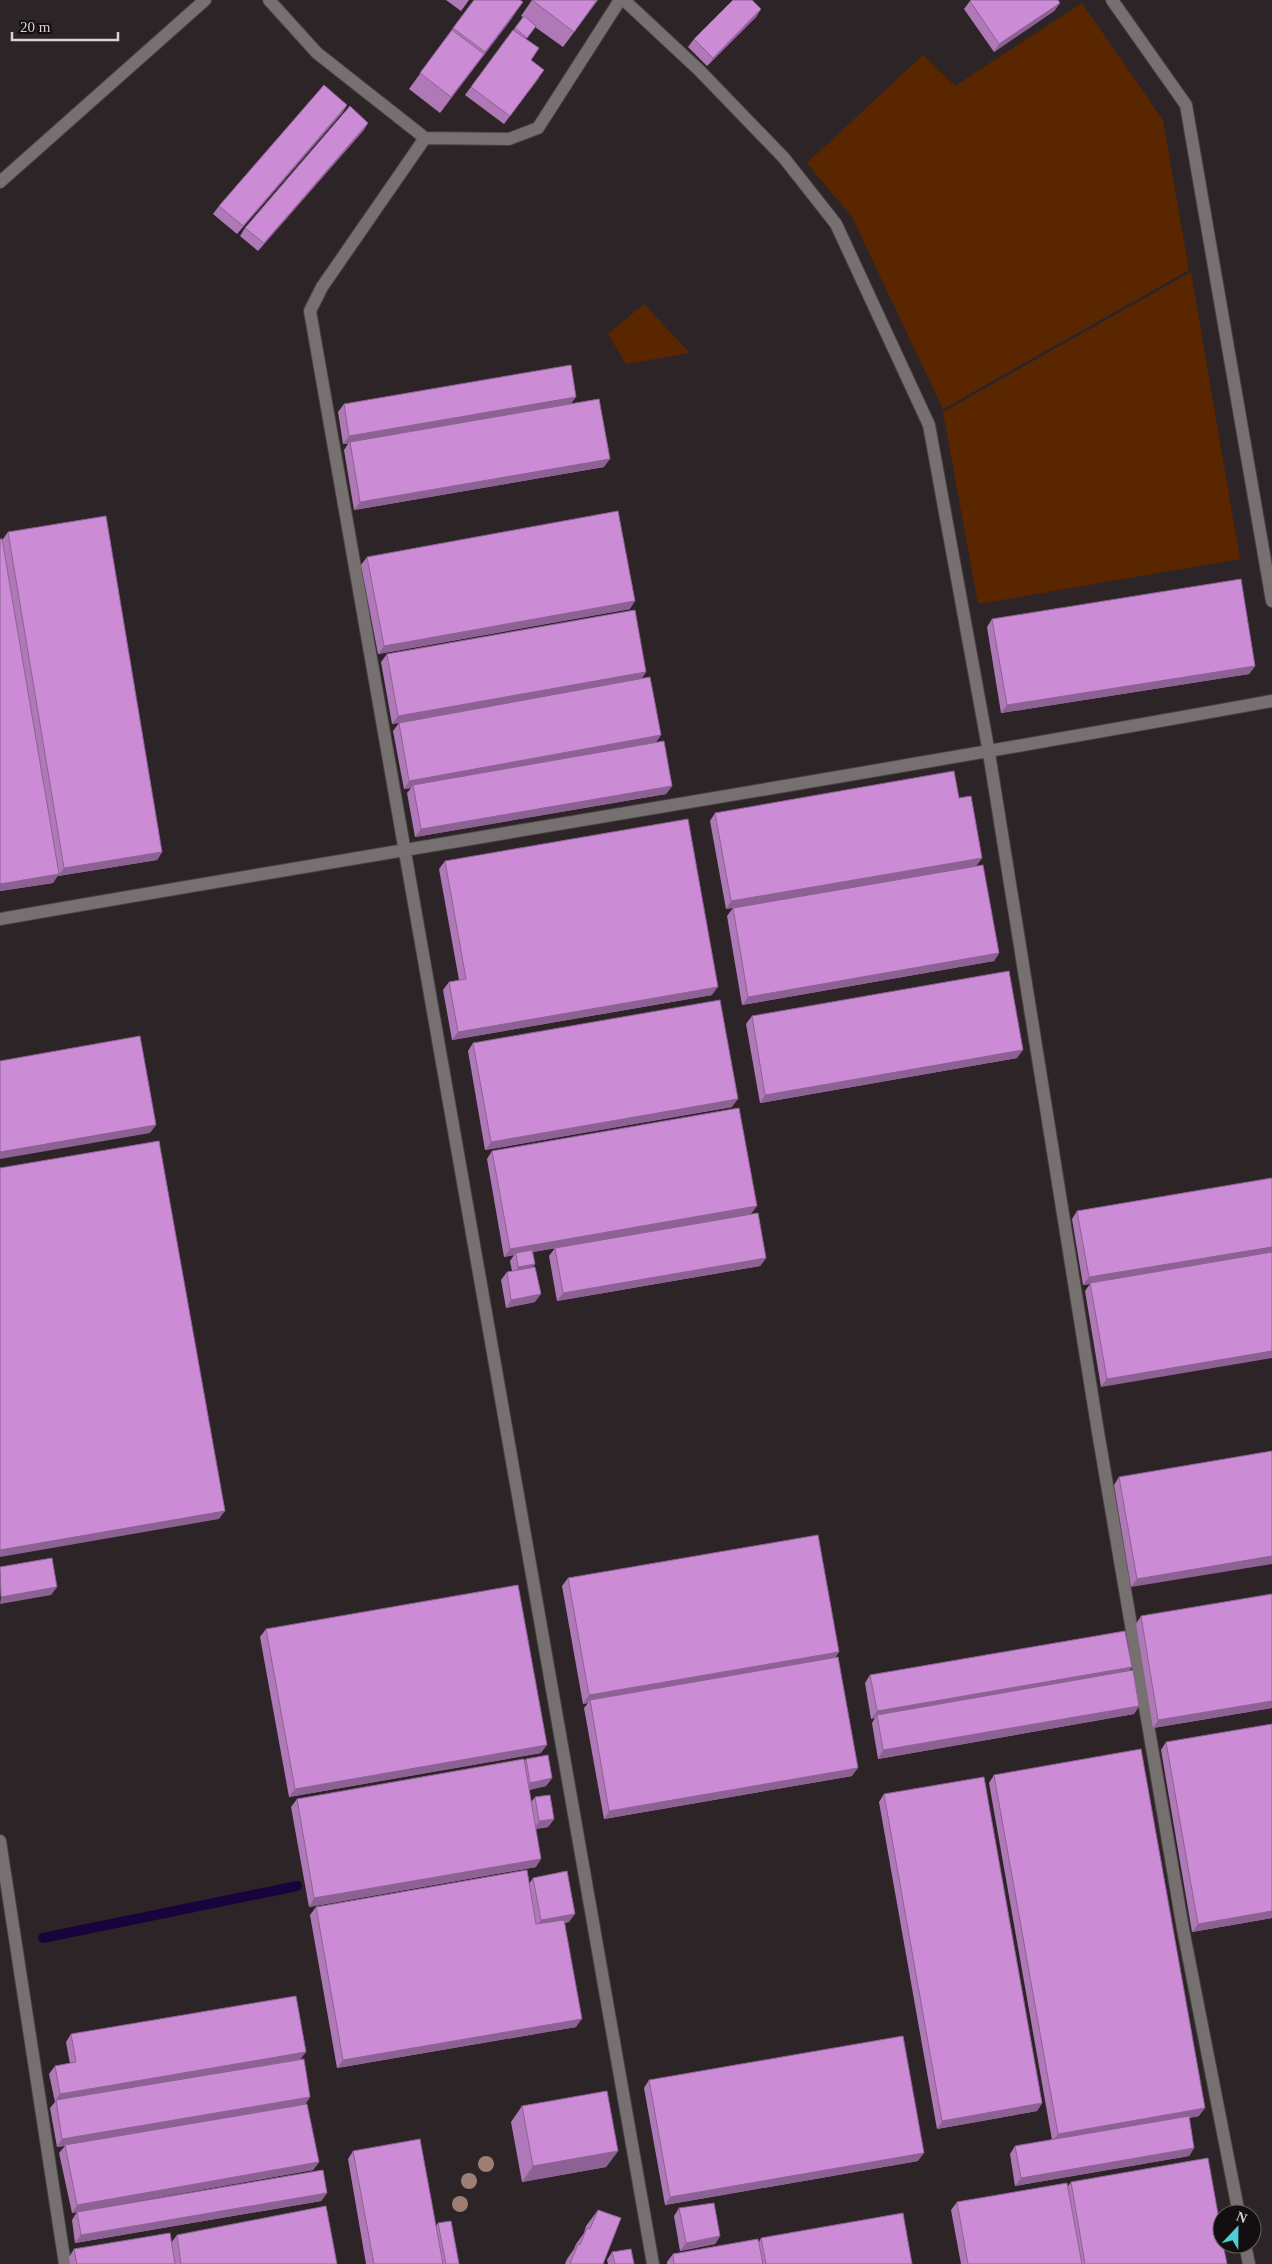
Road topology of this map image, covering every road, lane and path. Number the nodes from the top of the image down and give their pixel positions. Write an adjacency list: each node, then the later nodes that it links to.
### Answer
1 (205, 0): 6 (street)
2 (269, 0): 5 (street)
3 (622, 0): 5 (street); 9 (street)
4 (1112, 0): 7 (street)
5 (425, 138): 10 (street)
6 (0, 182)
7 (1272, 601)
8 (1272, 701): 9 (street)
9 (989, 753): 10 (street); 13 (street)
10 (405, 848): 11 (street); 15 (street)
11 (0, 919)
12 (0, 1841): 14 (street)
13 (1237, 2204)
14 (65, 2264)
15 (653, 2264)

